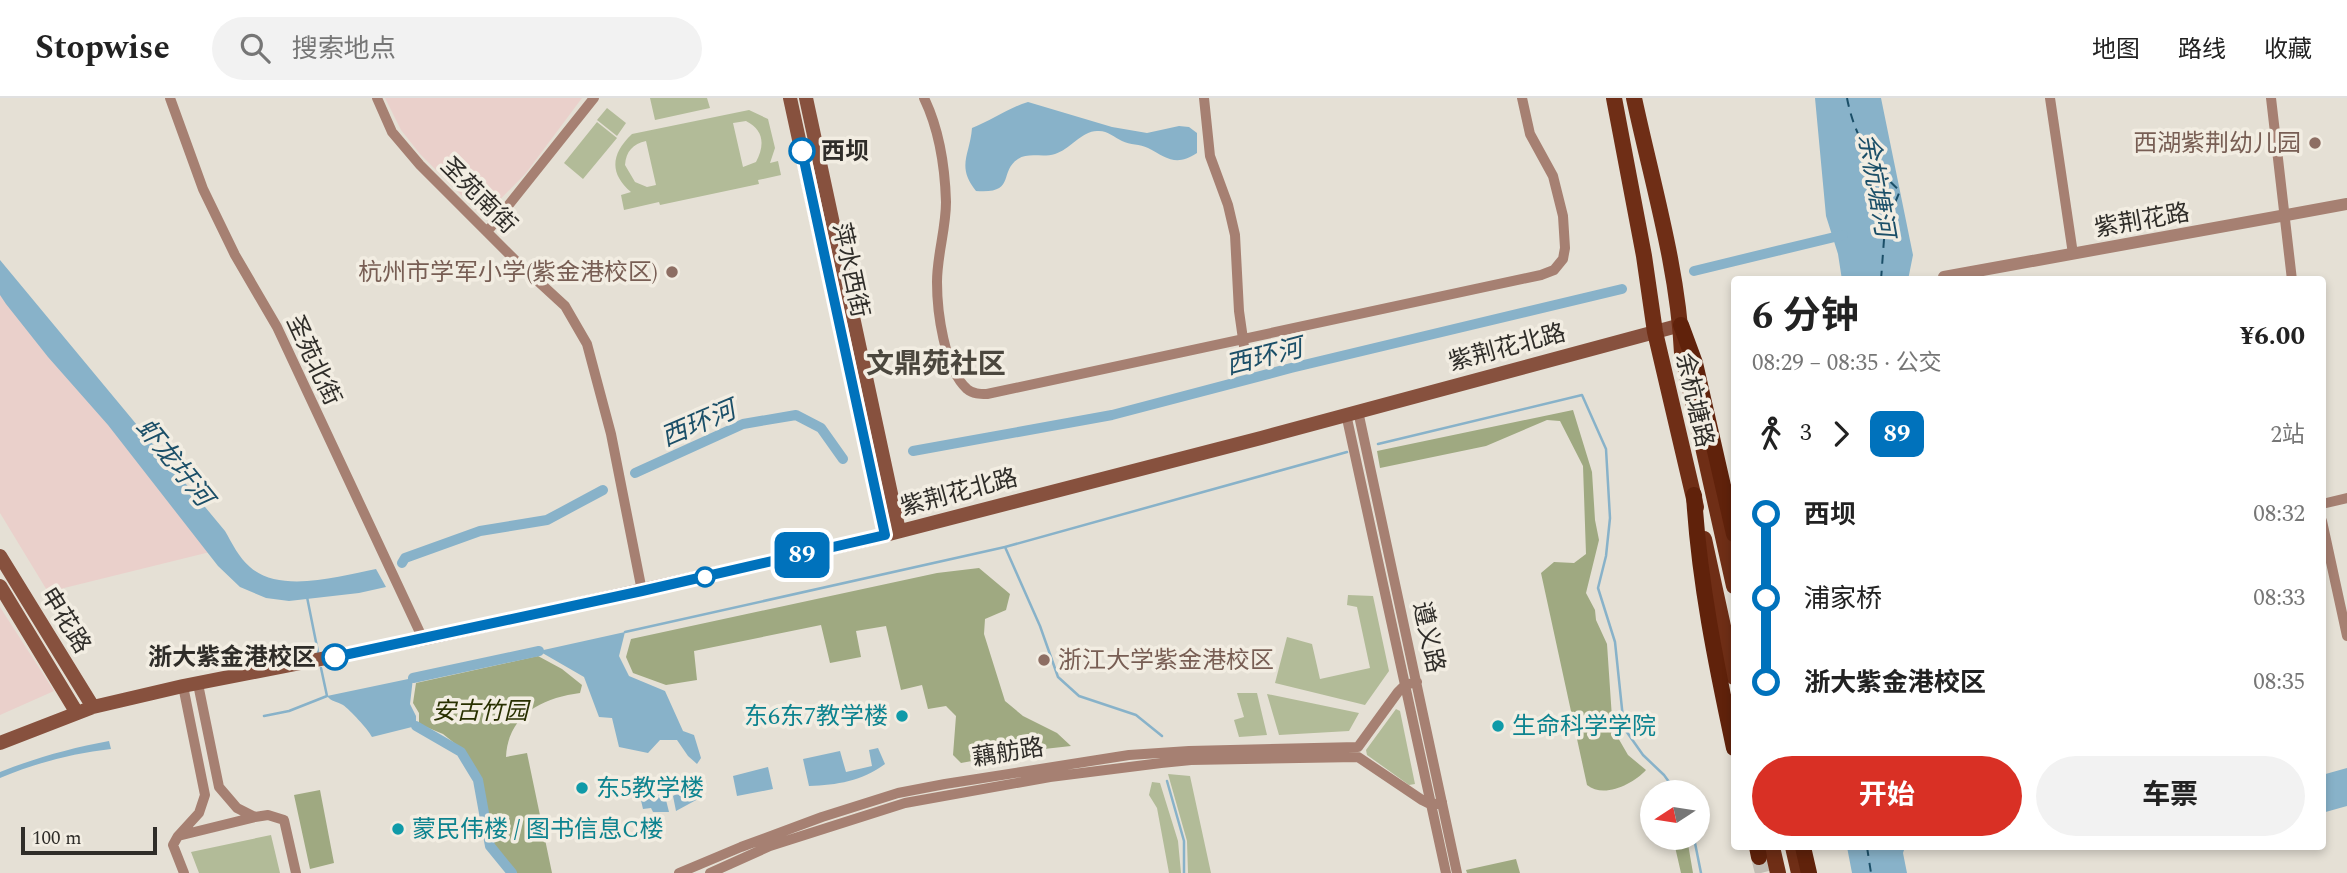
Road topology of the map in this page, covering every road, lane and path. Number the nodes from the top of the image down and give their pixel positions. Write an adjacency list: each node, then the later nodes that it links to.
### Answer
1 (170, 98): 36 (street, 圣苑北街)
2 (377, 98): 15 (street, 圣苑南街)
3 (594, 98): 15 (street)
4 (790, 98): 24 (main road, 萍水西街)
5 (806, 98): 24 (main road, 萍水西街)
6 (924, 98): 21 (street)
7 (1204, 98): 21 (street)
8 (1522, 98): 21 (street)
9 (1612, 98): 20 (main road, 余杭塘路)
10 (1636, 98): 19 (main road, 余杭塘路)
11 (2050, 98): 16 (street)
12 (2271, 98): 14 (street)
13 (2347, 204): 14 (street, 紫荆花路)
14 (2284, 215): 16 (street, 紫荆花路); 18 (street)
15 (486, 232): 34 (street, 圣苑南街)
16 (2073, 254): 17 (street, 紫荆花路)
17 (1950, 276)
18 (2292, 276)
19 (1681, 325): 20 (main road, 紫荆花北路); 28 (highway); 32 (main road, 余杭塘路)
20 (1655, 332): 23 (main road, 紫荆花北路); 25 (main road, 余杭塘路)
21 (1243, 338): 22 (street)
22 (1245, 353)
23 (1352, 412): 29 (main road, 紫荆花北路); 38 (street, 遵义路); 40 (street, 遵义路)
24 (870, 431): 29 (main road, 萍水西街)
25 (1694, 495): 37 (main road, 余杭塘路); 44 (highway)
26 (2347, 498): 27 (street)
27 (2326, 503)
28 (1731, 521)
29 (892, 533): 34 (main road, 紫荆花北路)
30 (2326, 539): 35 (street)
31 (0, 556): 42 (main road, 申花路)
32 (1731, 573)
33 (0, 586): 43 (main road, 申花路)
34 (642, 591): 36 (main road, 紫荆花北路)
35 (2347, 636)
36 (423, 639): 39 (main road, 紫荆花北路)
37 (1731, 663)
38 (1417, 682): 40 (street); 47 (street, 遵义路)
39 (198, 684): 41 (main road, 紫荆花北路); 48 (street)
40 (1405, 685): 46 (street); 47 (street, 遵义路)
41 (183, 686): 42 (main road, 紫荆花北路); 49 (street)
42 (93, 707): 43 (main road, 紫荆花北路)
43 (77, 713): 45 (main road, 紫荆花北路)
44 (1731, 734)
45 (0, 743)
46 (1358, 752): 47 (street); 55 (street, 藕舫路); 56 (street, 藕舫路)
47 (1437, 803): 57 (street, 遵义路); 58 (street, 遵义路)
48 (255, 817): 49 (street); 54 (street)
49 (178, 836): 53 (street)
50 (1763, 850): 59 (main road)
51 (1794, 850): 60 (main road)
52 (1804, 850): 61 (highway)
53 (184, 873)
54 (296, 873)
55 (680, 873)
56 (710, 873)
57 (1446, 873)
58 (1457, 873)
59 (1778, 873)
60 (1799, 873)
61 (1809, 873)

